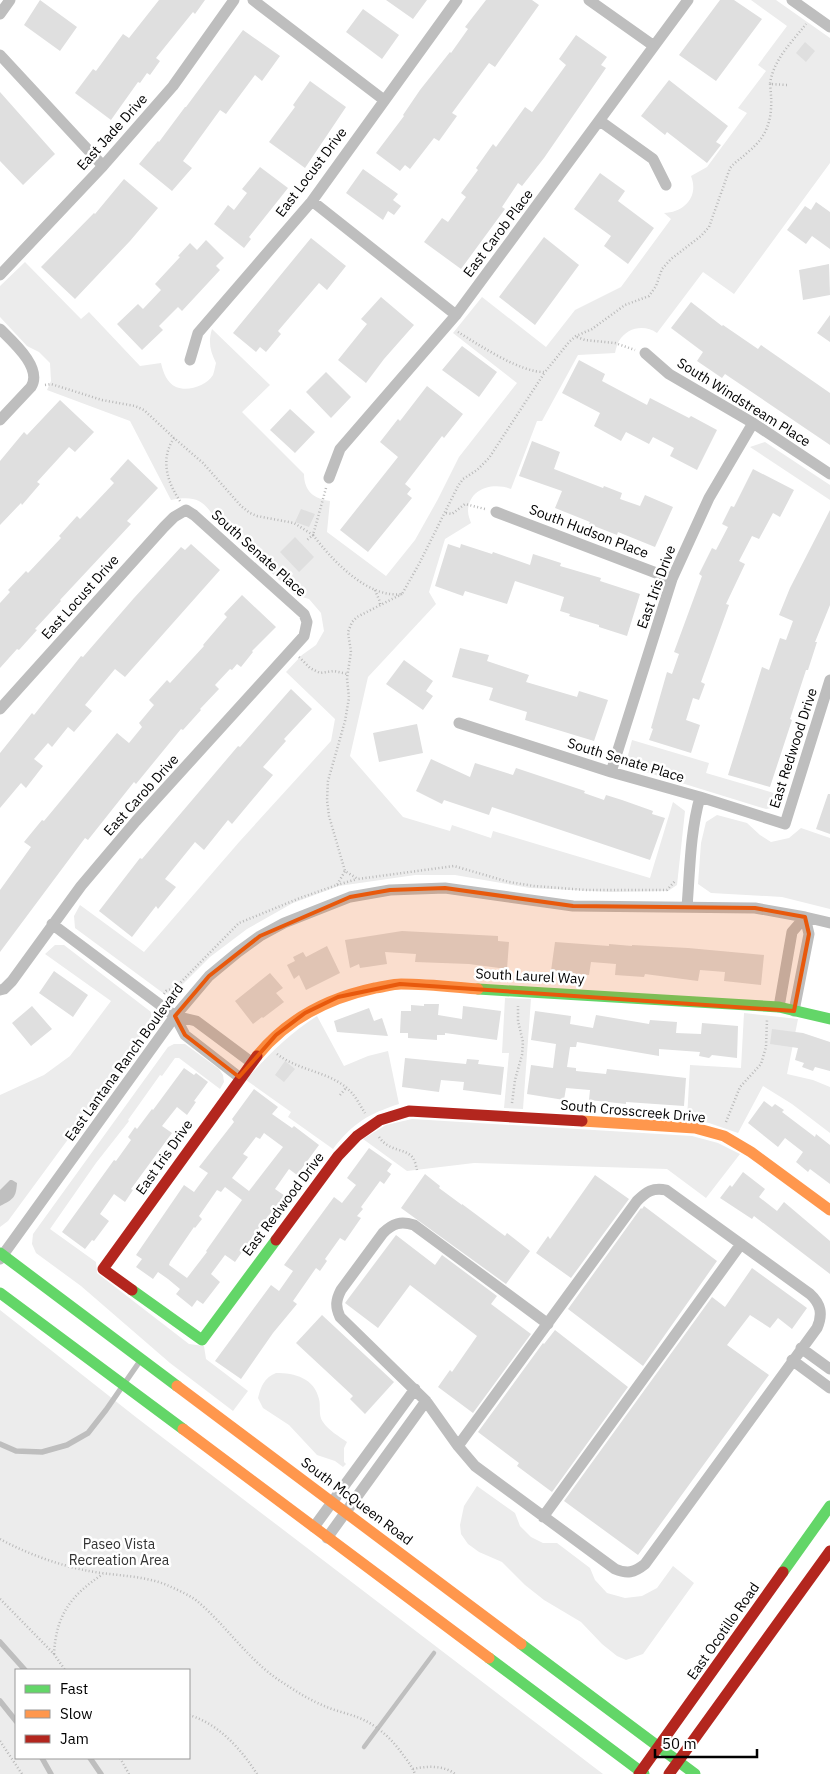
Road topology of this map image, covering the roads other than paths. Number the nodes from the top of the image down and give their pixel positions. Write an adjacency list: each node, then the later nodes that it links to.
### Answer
1 (10, 0): 8 (street)
2 (234, 0): 14 (street, East Jade Drive)
3 (253, 0): 12 (street)
4 (457, 0): 12 (street, East Locust Drive)
5 (590, 0): 10 (street)
6 (688, 0): 10 (street, East Carob Place)
7 (792, 0): 9 (street)
8 (0, 14)
9 (830, 27)
10 (654, 46): 13 (street, East Carob Place)
11 (0, 55): 14 (street)
12 (384, 100): 16 (street, East Locust Drive)
13 (600, 121): 15 (street); 18 (street, East Carob Place)
14 (102, 166): 17 (street, East Jade Drive)
15 (666, 185)
16 (312, 201): 18 (street); 21 (street, East Locust Drive)
17 (0, 275)
18 (452, 320): 25 (street, East Carob Place)
19 (0, 329): 22 (street)
20 (645, 353): 23 (street, South Windstream Place)
21 (190, 360)
22 (0, 420)
23 (753, 422): 24 (street, South Windstream Place); 28 (street, East Iris Drive)
24 (830, 474)
25 (329, 478)
26 (186, 510): 29 (street, South Senate Place); 31 (street, East Locust Drive)
27 (496, 512): 28 (street, South Hudson Place)
28 (672, 579): 33 (street, East Iris Drive)
29 (307, 622): 39 (street, East Carob Drive)
30 (830, 680): 35 (street, East Redwood Drive)
31 (0, 709)
32 (459, 723): 33 (street, South Senate Place)
33 (611, 772): 34 (street, South Senate Place)
34 (700, 797): 35 (street, South Senate Place); 36 (street)
35 (785, 824)
36 (687, 907): 37 (street, East Lantana Ranch Boulevard); 43 (street, East Lantana Ranch Boulevard)
37 (805, 916): 38 (street, East Lantana Ranch Boulevard); 41 (street); 42 (street)
38 (830, 923)
39 (52, 924): 40 (street, East Carob Drive); 43 (street)
40 (0, 990)
41 (773, 1007): 42 (main road, South Laurel Way); 45 (main road, South Laurel Way)
42 (794, 1011): 44 (main road, South Laurel Way)
43 (175, 1016): 45 (street); 46 (street); 50 (street, East Lantana Ranch Boulevard)
44 (830, 1019)
45 (251, 1062): 46 (main road, East Iris Drive)
46 (239, 1077): 53 (main road, East Iris Drive)
47 (409, 1111): 48 (main road, South Crosscreek Drive); 53 (main road, East Redwood Drive)
48 (830, 1210)
49 (741, 1244): 52 (street); 54 (street); 69 (street)
50 (1, 1256): 55 (main road, South McQueen Road)
51 (0, 1293): 58 (main road)
52 (548, 1324): 60 (street); 64 (street)
53 (202, 1340)
54 (801, 1348): 56 (street); 57 (street)
55 (142, 1359): 58 (lane); 66 (main road, South McQueen Road)
56 (792, 1360): 59 (street); 69 (street)
57 (830, 1369)
58 (123, 1386): 63 (lane); 70 (main road)
59 (830, 1388)
60 (415, 1389): 61 (street); 62 (street)
61 (426, 1401): 64 (street); 65 (street)
62 (377, 1440): 65 (street); 66 (street)
63 (0, 1444)
64 (458, 1446): 69 (street)
65 (391, 1451): 68 (street)
66 (332, 1502): 68 (main road, South McQueen Road); 70 (street)
67 (830, 1506): 77 (main road, East Ocotillo Road)
68 (346, 1512): 71 (street); 77 (main road, South McQueen Road)
69 (543, 1517)
70 (314, 1528): 71 (main road)
71 (327, 1538): 81 (main road)
72 (830, 1551): 80 (main road)
73 (0, 1642): 74 (lane)
74 (24, 1669)
75 (0, 1701): 76 (lane)
76 (15, 1720)
77 (659, 1747): 80 (main road, South McQueen Road); 81 (main road, East Ocotillo Road)
78 (43, 1759): 82 (lane)
79 (91, 1759): 83 (lane)
80 (679, 1761): 84 (main road); 85 (main road, South McQueen Road)
81 (641, 1773)
82 (51, 1774)
83 (101, 1774)
84 (669, 1774)
85 (695, 1774)

